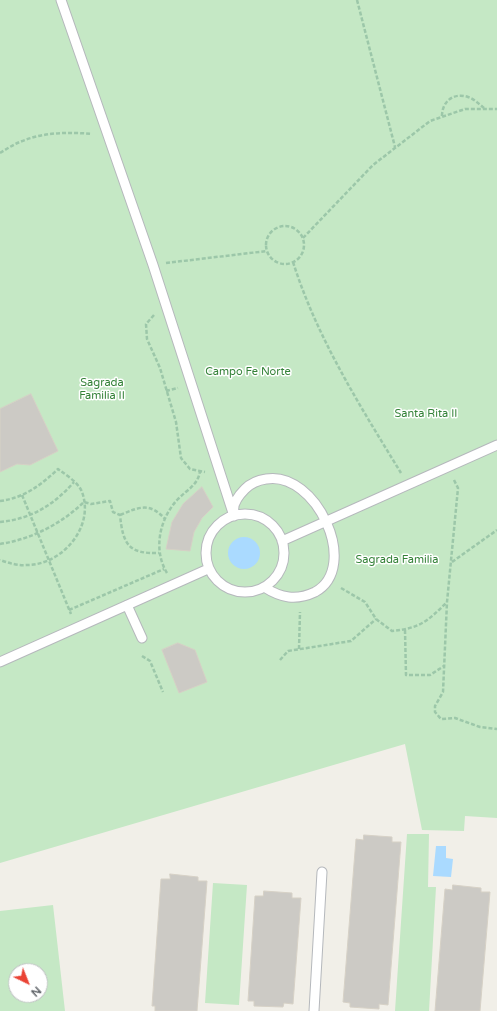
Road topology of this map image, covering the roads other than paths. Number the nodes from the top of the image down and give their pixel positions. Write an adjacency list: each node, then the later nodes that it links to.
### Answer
1 (61, 0): 3 (lane)
2 (497, 445): 4 (lane)
3 (234, 516): 4 (lane); 5 (lane); 6 (lane)
4 (326, 522): 5 (lane); 7 (lane)
5 (282, 541): 7 (lane)
6 (208, 569): 7 (lane); 8 (lane)
7 (264, 587)
8 (127, 605): 9 (lane); 10 (lane)
9 (142, 638)
10 (0, 662)
11 (322, 872): 12 (lane)
12 (314, 1011)

